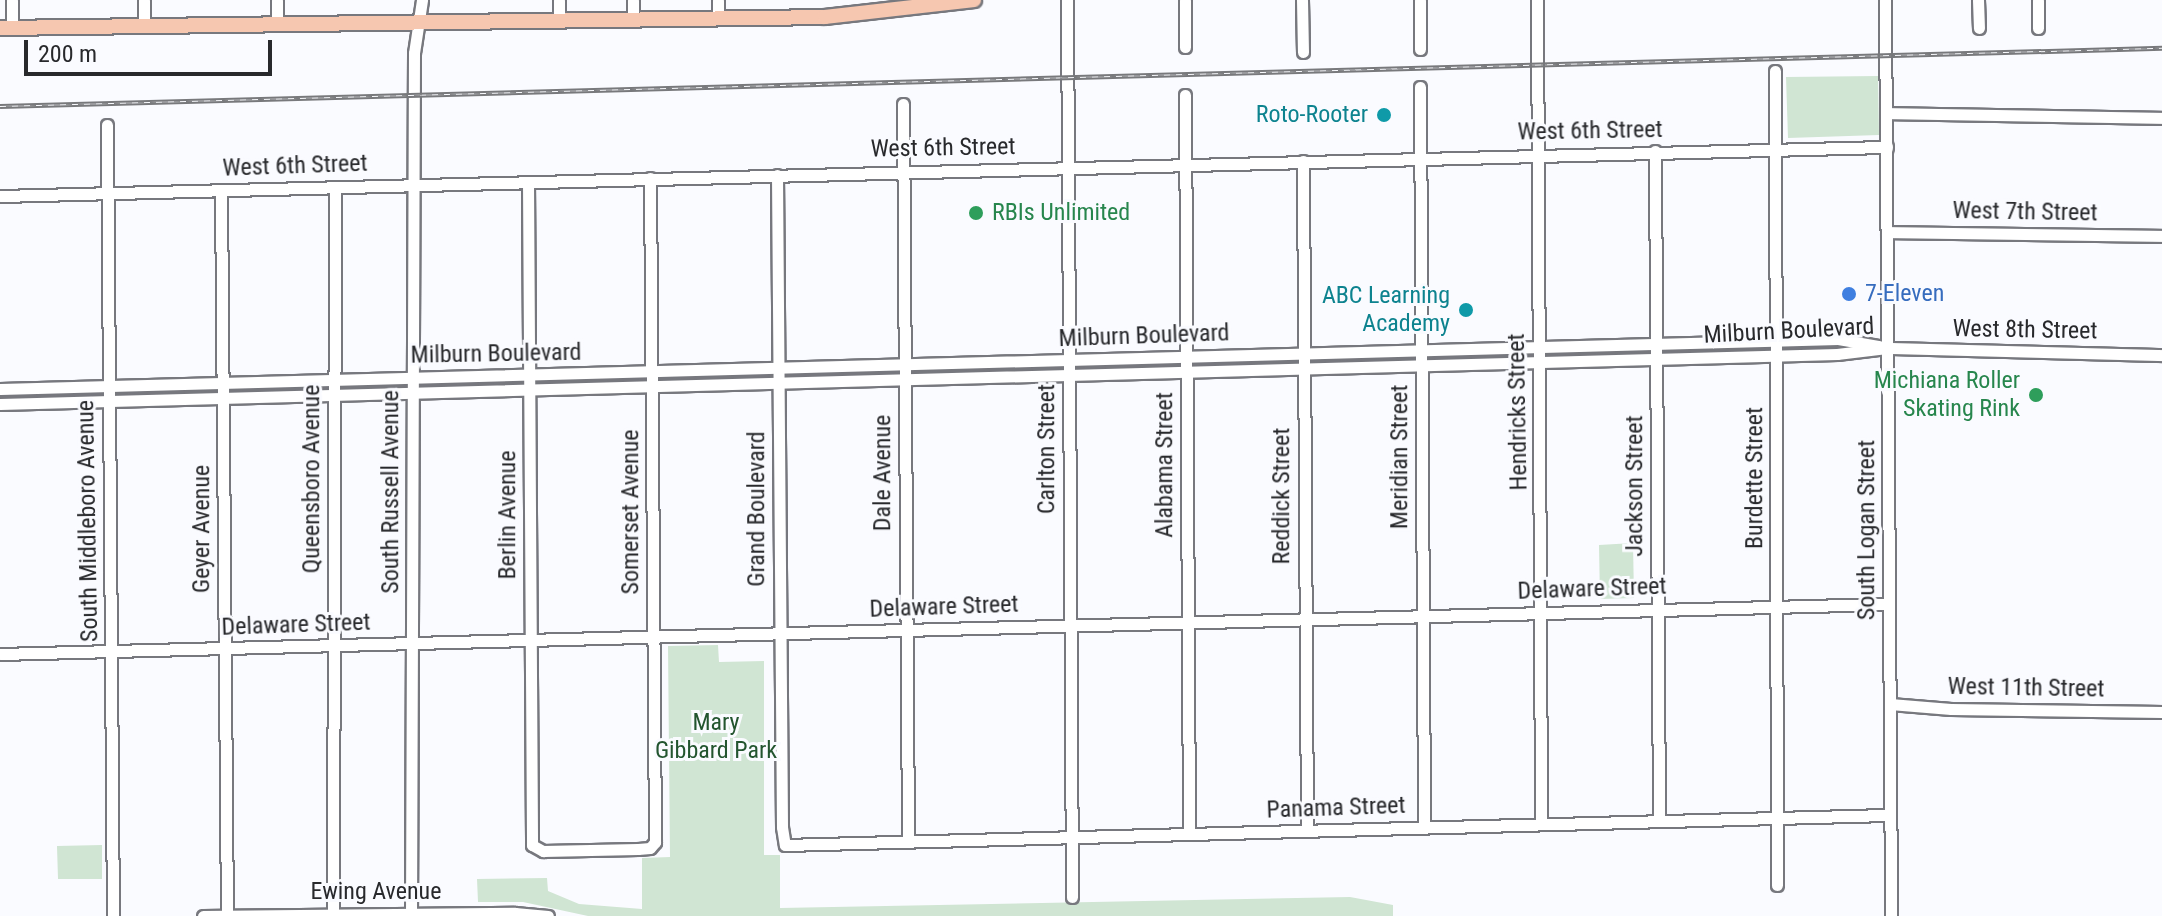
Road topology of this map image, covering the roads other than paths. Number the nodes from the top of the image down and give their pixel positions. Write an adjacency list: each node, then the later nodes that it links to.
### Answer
1 (12, 0): 23 (street)
2 (144, 0): 22 (street)
3 (277, 0): 21 (street)
4 (422, 0): 20 (street, South Russell Avenue)
5 (559, 0): 19 (street)
6 (633, 0): 18 (street)
7 (718, 0): 17 (street)
8 (974, 0): 17 (main road)
9 (1067, 0): 43 (street, Carlton Street)
10 (1185, 0): 26 (street)
11 (1302, 0): 28 (street)
12 (1420, 0): 27 (street)
13 (1537, 0): 39 (street, Hendricks Street)
14 (1885, 0): 33 (street, South Logan Street)
15 (1978, 0): 24 (street)
16 (2038, 0): 25 (street)
17 (718, 19): 18 (main road)
18 (633, 20): 19 (main road)
19 (559, 21): 20 (main road)
20 (418, 23): 21 (main road); 48 (street, South Russell Avenue)
21 (277, 25): 22 (main road)
22 (144, 27): 23 (main road)
23 (6, 28)
24 (1979, 28)
25 (2038, 28)
26 (1185, 47)
27 (1420, 49)
28 (1303, 52)
29 (1775, 71): 37 (street, Burdette Street)
30 (1420, 87): 40 (street, Meridian Street)
31 (1185, 95): 42 (street, Alabama Street)
32 (903, 104): 44 (street, Dale Avenue)
33 (1887, 113): 34 (street); 36 (street, South Logan Street)
34 (2162, 118)
35 (107, 125): 51 (street, South Middleboro Avenue)
36 (1887, 147): 37 (street, West 6th Street); 53 (street, South Logan Street)
37 (1775, 148): 38 (street, West 6th Street); 55 (street, Burdette Street)
38 (1655, 151): 39 (street, West 6th Street); 56 (street, Jackson Street)
39 (1538, 154): 40 (street, West 6th Street); 57 (street, Hendricks Street)
40 (1420, 158): 41 (street, West 6th Street); 59 (street, Meridian Street)
41 (1303, 161): 42 (street, West 6th Street); 60 (street, Reddick Street)
42 (1185, 164): 43 (street, West 6th Street); 63 (street, Alabama Street)
43 (1067, 167): 44 (street, West 6th Street); 65 (street, Carlton Street)
44 (904, 171): 45 (street, West 6th Street); 67 (street, Dale Avenue)
45 (777, 175): 46 (street, West 6th Street); 69 (street, Grand Boulevard)
46 (650, 178): 47 (street, West 6th Street); 71 (street, Somerset Avenue)
47 (528, 182): 48 (street, West 6th Street); 73 (street, Berlin Avenue)
48 (413, 185): 49 (street, West 6th Street); 75 (street, South Russell Avenue)
49 (335, 187): 50 (street, West 6th Street); 77 (street, Queensboro Avenue)
50 (221, 190): 51 (street, West 6th Street); 78 (street, Geyer Avenue)
51 (108, 193): 52 (street, West 6th Street); 80 (street, South Middleboro Avenue)
52 (0, 196)
53 (1887, 232): 54 (street, West 7th Street); 58 (street, South Logan Street)
54 (2162, 236)
55 (1776, 341): 56 (street, Milburn Boulevard); 58 (street, Milburn Boulevard); 62 (street, Burdette Street)
56 (1656, 344): 57 (street, Milburn Boulevard); 64 (street, Jackson Street)
57 (1539, 347): 59 (street, Milburn Boulevard); 66 (street, Hendricks Street)
58 (1887, 348): 61 (street, West 8th Street); 62 (street, Milburn Boulevard); 89 (street, South Logan Street)
59 (1422, 351): 60 (street, Milburn Boulevard); 68 (street, Meridian Street)
60 (1304, 354): 63 (street, Milburn Boulevard); 70 (street, Reddick Street)
61 (2162, 355)
62 (1776, 356): 64 (street, Milburn Boulevard); 90 (street, Burdette Street)
63 (1186, 357): 65 (street, Milburn Boulevard); 72 (street, Alabama Street)
64 (1656, 359): 66 (street, Milburn Boulevard); 91 (street, Jackson Street)
65 (1069, 360): 67 (street, Milburn Boulevard); 74 (street, Carlton Street)
66 (1539, 362): 68 (street, Milburn Boulevard); 92 (street, Hendricks Street)
67 (905, 365): 69 (street, Milburn Boulevard); 76 (street, Dale Avenue)
68 (1422, 365): 70 (street, Milburn Boulevard); 93 (street, Meridian Street)
69 (778, 368): 71 (street, Milburn Boulevard); 79 (street, Grand Boulevard)
70 (1304, 369): 72 (street, Milburn Boulevard); 94 (street, Reddick Street)
71 (651, 372): 73 (street, Milburn Boulevard); 81 (street, Somerset Avenue)
72 (1186, 372): 74 (street, Milburn Boulevard); 95 (street, Alabama Street)
73 (529, 375): 75 (street, Milburn Boulevard); 83 (street, Berlin Avenue)
74 (1069, 375): 76 (street, Milburn Boulevard); 96 (street, Carlton Street)
75 (413, 378): 77 (street, Milburn Boulevard); 84 (street, South Russell Avenue)
76 (905, 379): 79 (street, Milburn Boulevard); 97 (street, Dale Avenue)
77 (335, 380): 78 (street, Milburn Boulevard); 85 (street, Queensboro Avenue)
78 (223, 383): 80 (street, Milburn Boulevard); 86 (street, Geyer Avenue)
79 (778, 383): 81 (street, Milburn Boulevard); 98 (street, Grand Boulevard)
80 (109, 387): 82 (street, Milburn Boulevard); 87 (street, South Middleboro Avenue)
81 (652, 387): 83 (street, Milburn Boulevard); 99 (street, Somerset Avenue)
82 (0, 389)
83 (529, 390): 84 (street, Milburn Boulevard); 100 (street, Berlin Avenue)
84 (413, 393): 85 (street, Milburn Boulevard); 101 (street, South Russell Avenue)
85 (335, 395): 86 (street, Milburn Boulevard); 102 (street, Queensboro Avenue)
86 (223, 398): 87 (street, Milburn Boulevard); 103 (street, Geyer Avenue)
87 (109, 401): 88 (street, Milburn Boulevard); 104 (street, South Middleboro Avenue)
88 (0, 404)
89 (1889, 604): 90 (street, Delaware Street); 106 (street, South Logan Street)
90 (1777, 607): 91 (street, Delaware Street); 109 (street, Burdette Street)
91 (1658, 609): 92 (street, Delaware Street); 110 (street, Jackson Street)
92 (1540, 613): 93 (street, Delaware Street); 111 (street, Hendricks Street)
93 (1423, 616): 94 (street, Delaware Street); 112 (street, Meridian Street)
94 (1305, 619): 95 (street, Delaware Street); 113 (street, Reddick Street)
95 (1188, 622): 96 (street, Delaware Street); 114 (street, Alabama Street)
96 (1070, 626): 97 (street, Delaware Street); 115 (street, Carlton Street)
97 (906, 630): 98 (street, Delaware Street); 116 (street, Dale Avenue)
98 (780, 634): 99 (street, Delaware Street); 117 (street, Grand Boulevard)
99 (653, 637): 100 (street, Delaware Street); 118 (street, Somerset Avenue)
100 (531, 640): 101 (street, Delaware Street); 118 (street, Berlin Avenue)
101 (412, 643): 102 (street, Delaware Street); 121 (street, South Russell Avenue)
102 (334, 646): 103 (street, Delaware Street); 123 (street, Queensboro Avenue)
103 (224, 649): 104 (street, Delaware Street); 122 (street, Geyer Avenue)
104 (111, 651): 105 (street, Delaware Street); 124 (street, South Middleboro Avenue)
105 (0, 654)
106 (1890, 704): 107 (street, West 11th Street); 108 (street, South Logan Street)
107 (2162, 712)
108 (1890, 815): 109 (street, Panama Street); 127 (street, South Logan Street)
109 (1778, 817): 110 (street, Panama Street); 119 (street, Burdette Street)
110 (1659, 821): 111 (street, Panama Street)
111 (1541, 824): 112 (street, Panama Street)
112 (1424, 827): 113 (street, Panama Street)
113 (1307, 831): 114 (street, Panama Street)
114 (1189, 834): 115 (street, Panama Street)
115 (1072, 837): 116 (street, Panama Street); 120 (street, Carlton Street)
116 (908, 842): 117 (street, Panama Street)
117 (783, 843)
118 (534, 848)
119 (1777, 885)
120 (1072, 897)
121 (411, 914): 123 (street, Ewing Avenue); 126 (street, Ewing Avenue)
122 (227, 915): 123 (street, Ewing Avenue); 125 (street, Ewing Avenue)
123 (333, 915)
124 (113, 916)
125 (203, 916)
126 (548, 916)
127 (1891, 916)

